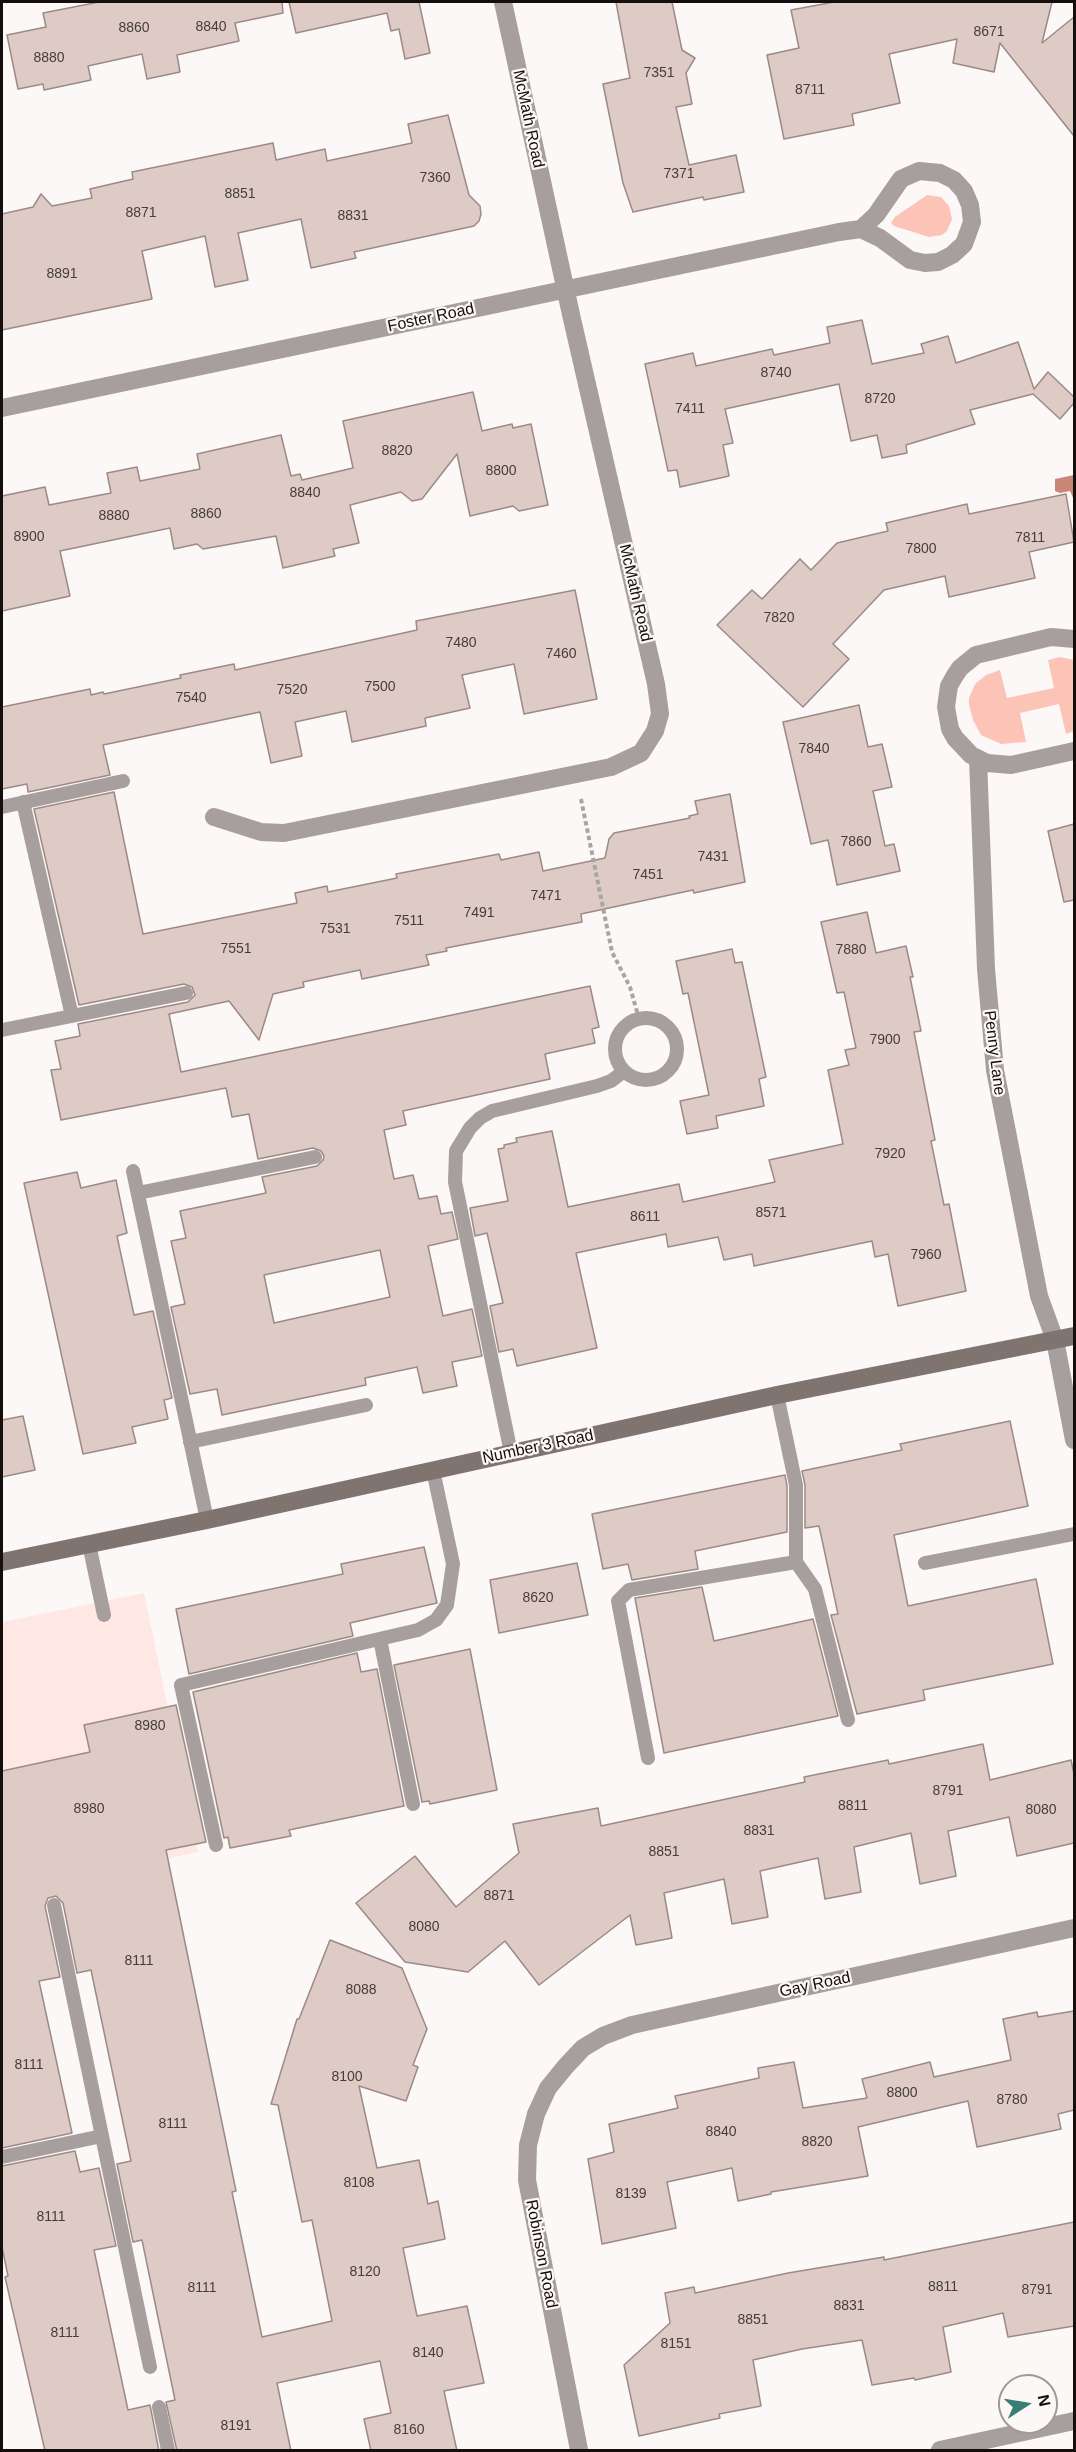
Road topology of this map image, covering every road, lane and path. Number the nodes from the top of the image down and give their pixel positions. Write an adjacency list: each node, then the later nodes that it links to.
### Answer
1 (503, 2): 3 (street, McMath Road)
2 (861, 229): 2 (street); 3 (street, Foster Road)
3 (566, 290): 4 (street, Foster Road); 8 (street, McMath Road)
4 (2, 408)
5 (1074, 639): 7 (street)
6 (1074, 752): 7 (street)
7 (978, 759): 22 (street, Penny Lane)
8 (576, 775): 12 (street, McMath Road); 15 (path)
9 (123, 781): 10 (lane)
10 (23, 802): 11 (lane); 14 (lane)
11 (2, 807)
12 (214, 817)
13 (186, 993): 14 (lane)
14 (72, 1016): 16 (lane)
15 (639, 1019): 17 (lane); 17 (lane)
16 (2, 1030)
17 (623, 1071): 27 (lane)
18 (315, 1157): 20 (lane)
19 (133, 1172): 20 (lane)
20 (138, 1193): 26 (lane)
21 (1074, 1336): 22 (main road, Number 3 Road)
22 (1055, 1340): 23 (main road, Number 3 Road); 25 (street, Penny Lane)
23 (777, 1395): 27 (main road, Number 3 Road); 33 (lane)
24 (366, 1405): 26 (lane)
25 (1074, 1440)
26 (190, 1442): 29 (lane)
27 (511, 1453): 28 (main road, Number 3 Road)
28 (433, 1470): 29 (main road, Number 3 Road); 36 (lane)
29 (207, 1520): 31 (main road, Number 3 Road)
30 (1074, 1534): 34 (lane)
31 (89, 1544): 32 (main road, Number 3 Road); 35 (lane)
32 (2, 1562)
33 (796, 1562): 37 (lane); 38 (lane)
34 (925, 1563)
35 (104, 1615)
36 (380, 1639): 39 (lane); 40 (lane)
37 (848, 1720)
38 (648, 1758)
39 (413, 1804)
40 (216, 1845)
41 (54, 1905): 44 (lane)
42 (1074, 1928): 43 (street, Gay Road)
43 (566, 2066): 50 (street, Robinson Road)
44 (102, 2136): 45 (lane); 46 (lane)
45 (2, 2157)
46 (150, 2367)
47 (159, 2407): 49 (lane)
48 (1074, 2421): 51 (street)
49 (168, 2451)
50 (579, 2451)
51 (940, 2451)

